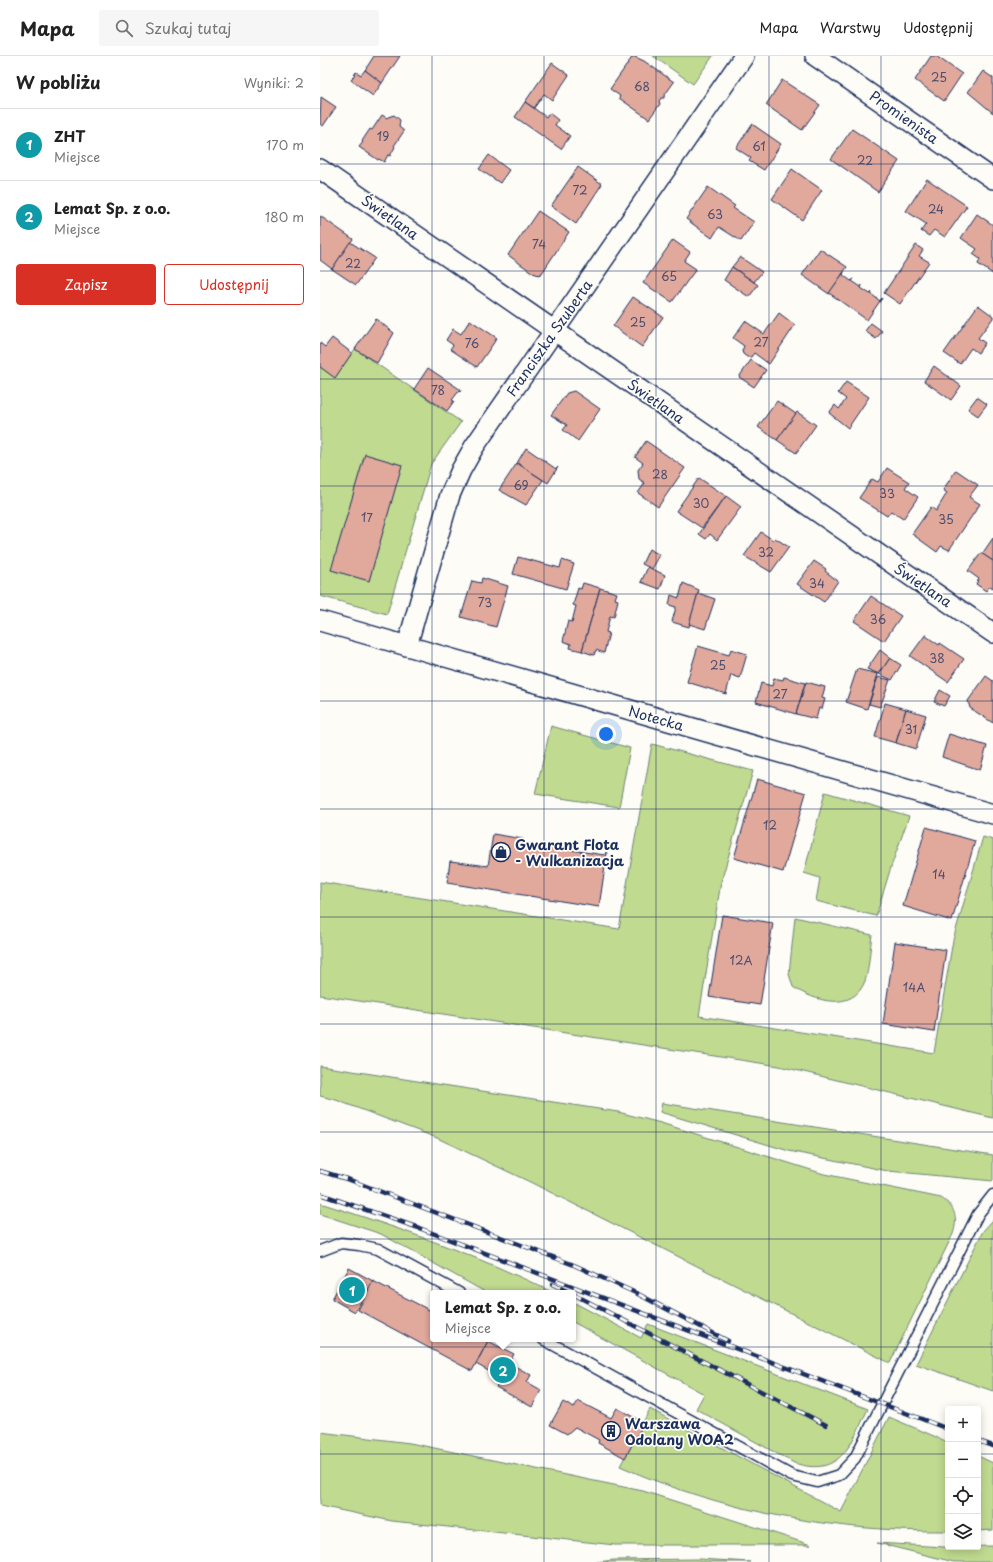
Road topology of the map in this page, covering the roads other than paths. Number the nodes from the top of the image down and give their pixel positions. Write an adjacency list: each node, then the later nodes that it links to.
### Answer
1 (744, 56): 5 (street, Franciszka Szuberta)
2 (815, 56): 4 (street, Promienista)
3 (320, 169): 5 (street, Świetlana)
4 (993, 179)
5 (554, 330): 7 (street, Świetlana); 8 (street, Franciszka Szuberta)
6 (320, 621): 8 (street, Notecka)
7 (993, 633)
8 (407, 646): 9 (street, Notecka)
9 (993, 814)
10 (993, 1195): 13 (lane)
11 (320, 1251): 12 (lane)
12 (453, 1290)
13 (548, 1342)

